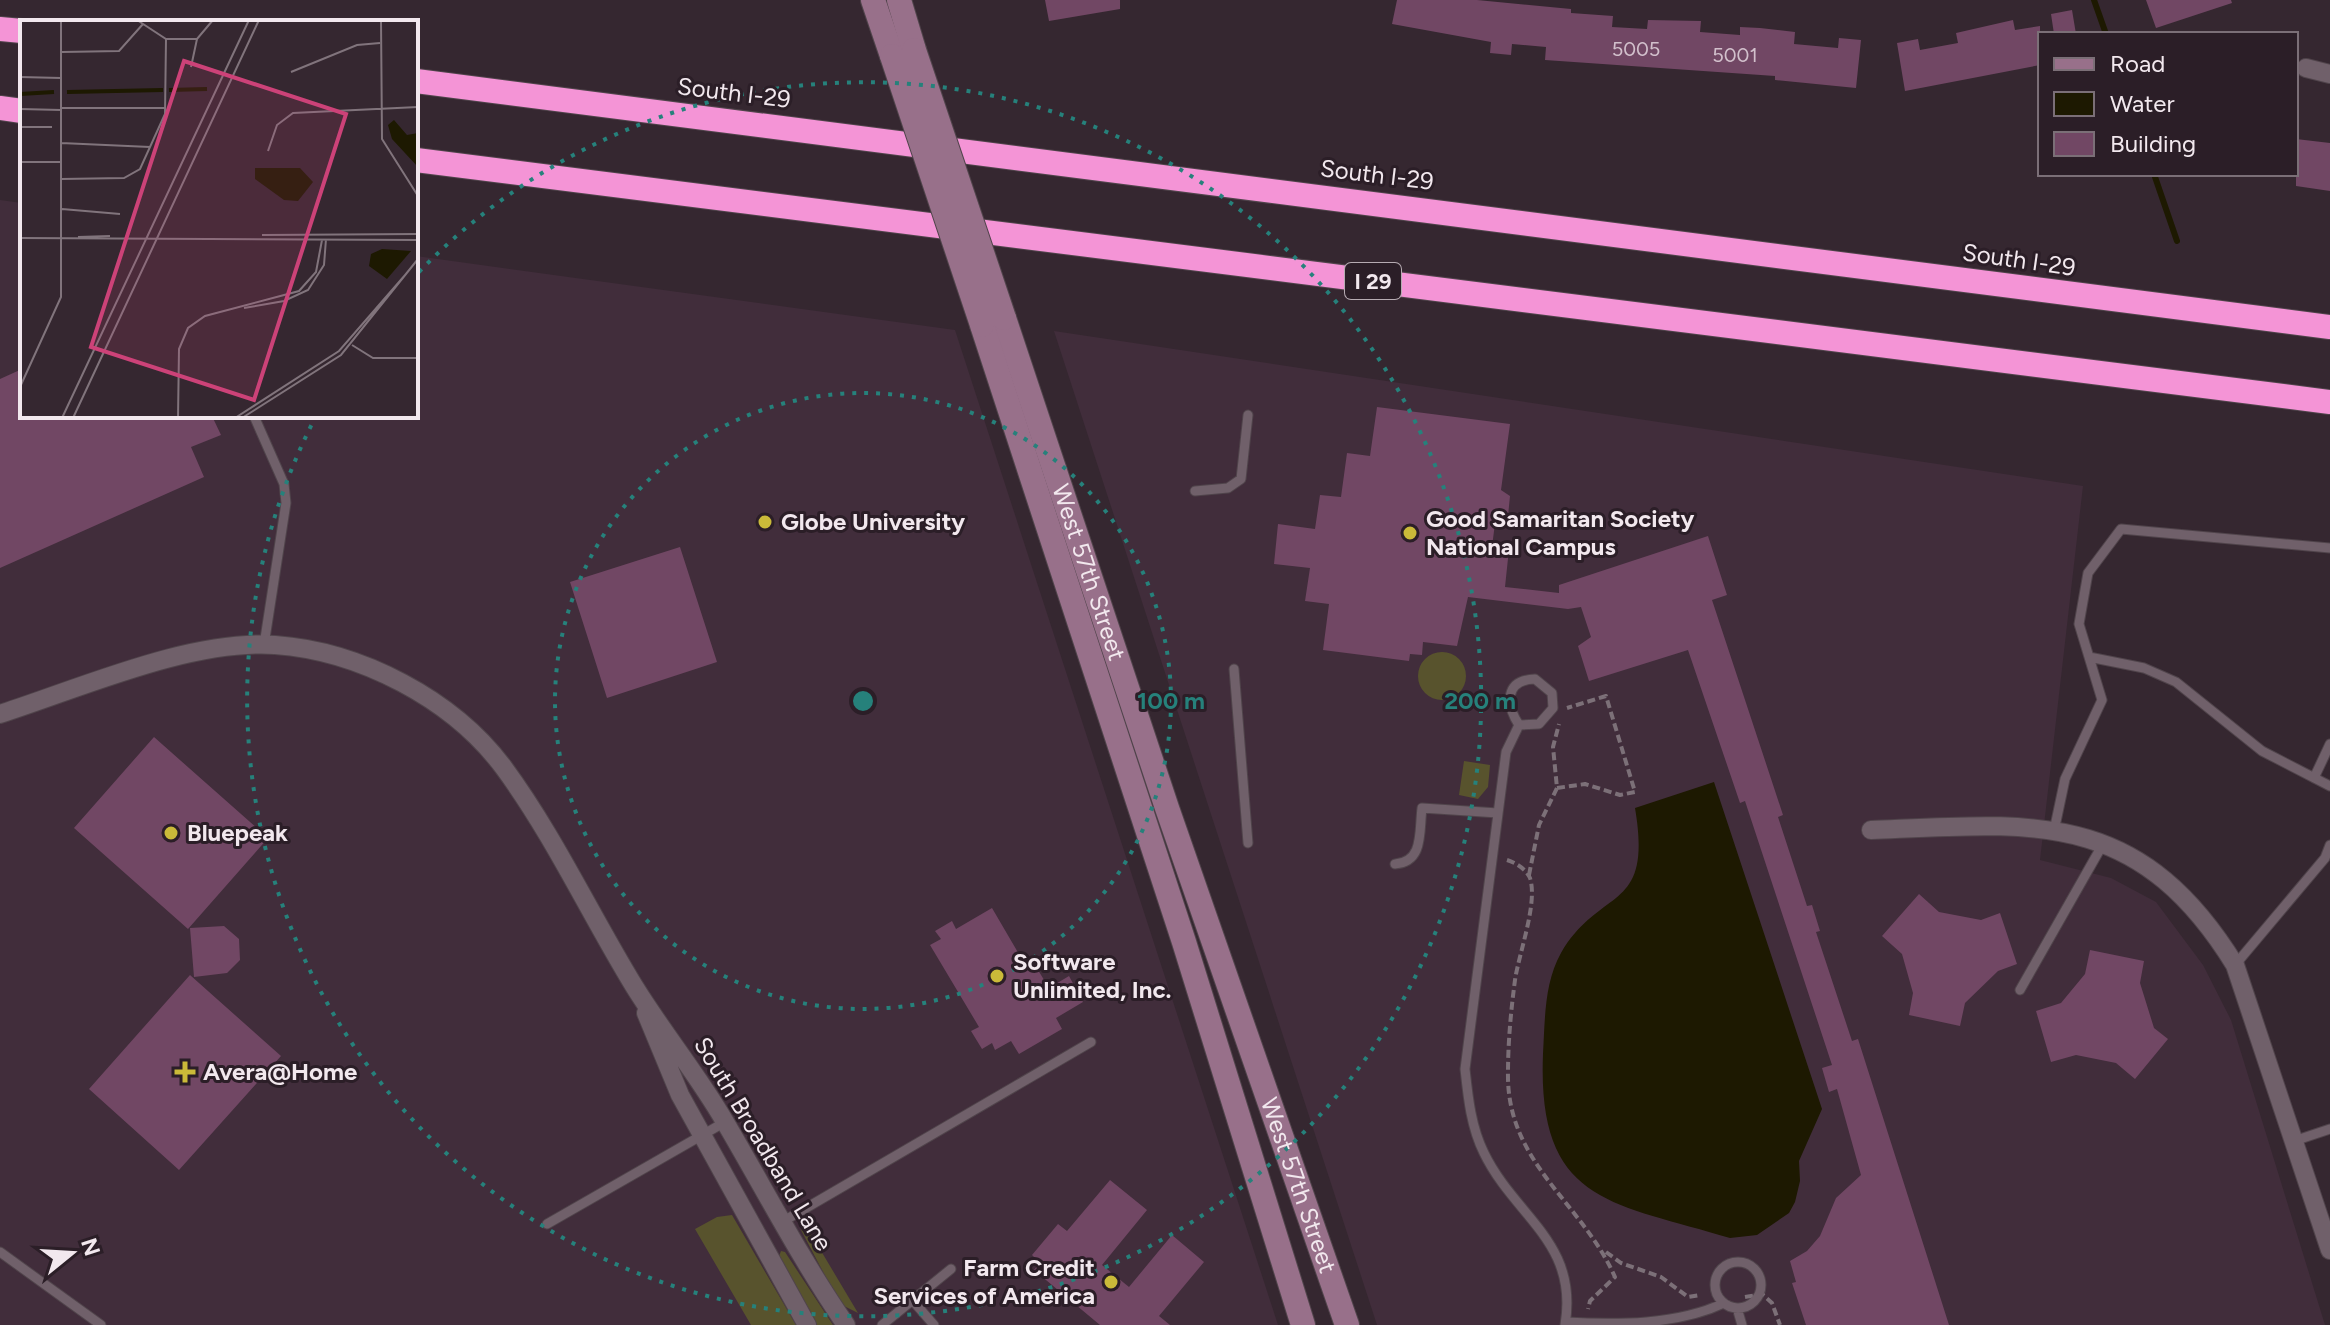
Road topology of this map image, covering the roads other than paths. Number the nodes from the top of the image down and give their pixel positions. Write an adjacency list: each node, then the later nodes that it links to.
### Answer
1 (873, 0): 5 (main road, West 57th Street)
2 (899, 0): 5 (main road, West 57th Street)
3 (0, 29): 4 (highway)
4 (20, 31)
5 (903, 53): 12 (main road, West 57th Street, bridge)
6 (2306, 68): 7 (street)
7 (2330, 74)
8 (418, 81): 13 (highway, South I-29)
9 (0, 108): 10 (highway)
10 (20, 111)
11 (418, 160): 14 (highway, I 29)
12 (993, 322): 56 (main road, West 57th Street); 57 (main road, West 57th Street)
13 (2330, 327)
14 (2330, 402)
15 (1248, 415): 17 (lane)
16 (255, 418): 19 (lane)
17 (1195, 491)
18 (2330, 548): 20 (lane)
19 (264, 645): 22 (street, South Broadband Lane); 35 (street, South Broadband Lane)
20 (2089, 657): 25 (lane); 29 (lane)
21 (1234, 669): 30 (lane)
22 (0, 714)
23 (1519, 725): 23 (lane); 27 (lane)
24 (2330, 744): 25 (lane)
25 (2314, 778): 26 (lane)
26 (2330, 786)
27 (1498, 813): 33 (lane); 50 (lane)
28 (1871, 830): 29 (street)
29 (2054, 831): 31 (street)
30 (1248, 843)
31 (2103, 844): 34 (street); 36 (lane)
32 (2330, 845): 34 (lane)
33 (1395, 864)
34 (2235, 965): 41 (street)
35 (636, 989): 38 (street, South Broadband Lane); 40 (street, South Broadband Lane)
36 (2020, 990)
37 (1091, 1042): 42 (lane)
38 (725, 1122): 40 (lane); 42 (street, South Broadband Lane)
39 (2330, 1129): 41 (lane)
40 (702, 1136): 43 (lane); 52 (street, South Broadband Lane)
41 (2294, 1141): 44 (street)
42 (782, 1222): 53 (street, South Broadband Lane)
43 (547, 1224)
44 (2330, 1250)
45 (0, 1252): 51 (lane)
46 (951, 1269): 47 (lane)
47 (913, 1301): 54 (lane); 55 (lane)
48 (1724, 1303): 49 (lane); 49 (lane); 50 (lane)
49 (1737, 1308): 58 (lane)
50 (1566, 1324)
51 (101, 1325)
52 (807, 1325)
53 (846, 1325)
54 (882, 1325)
55 (934, 1325)
56 (1303, 1325)
57 (1347, 1325)
58 (1742, 1325)

